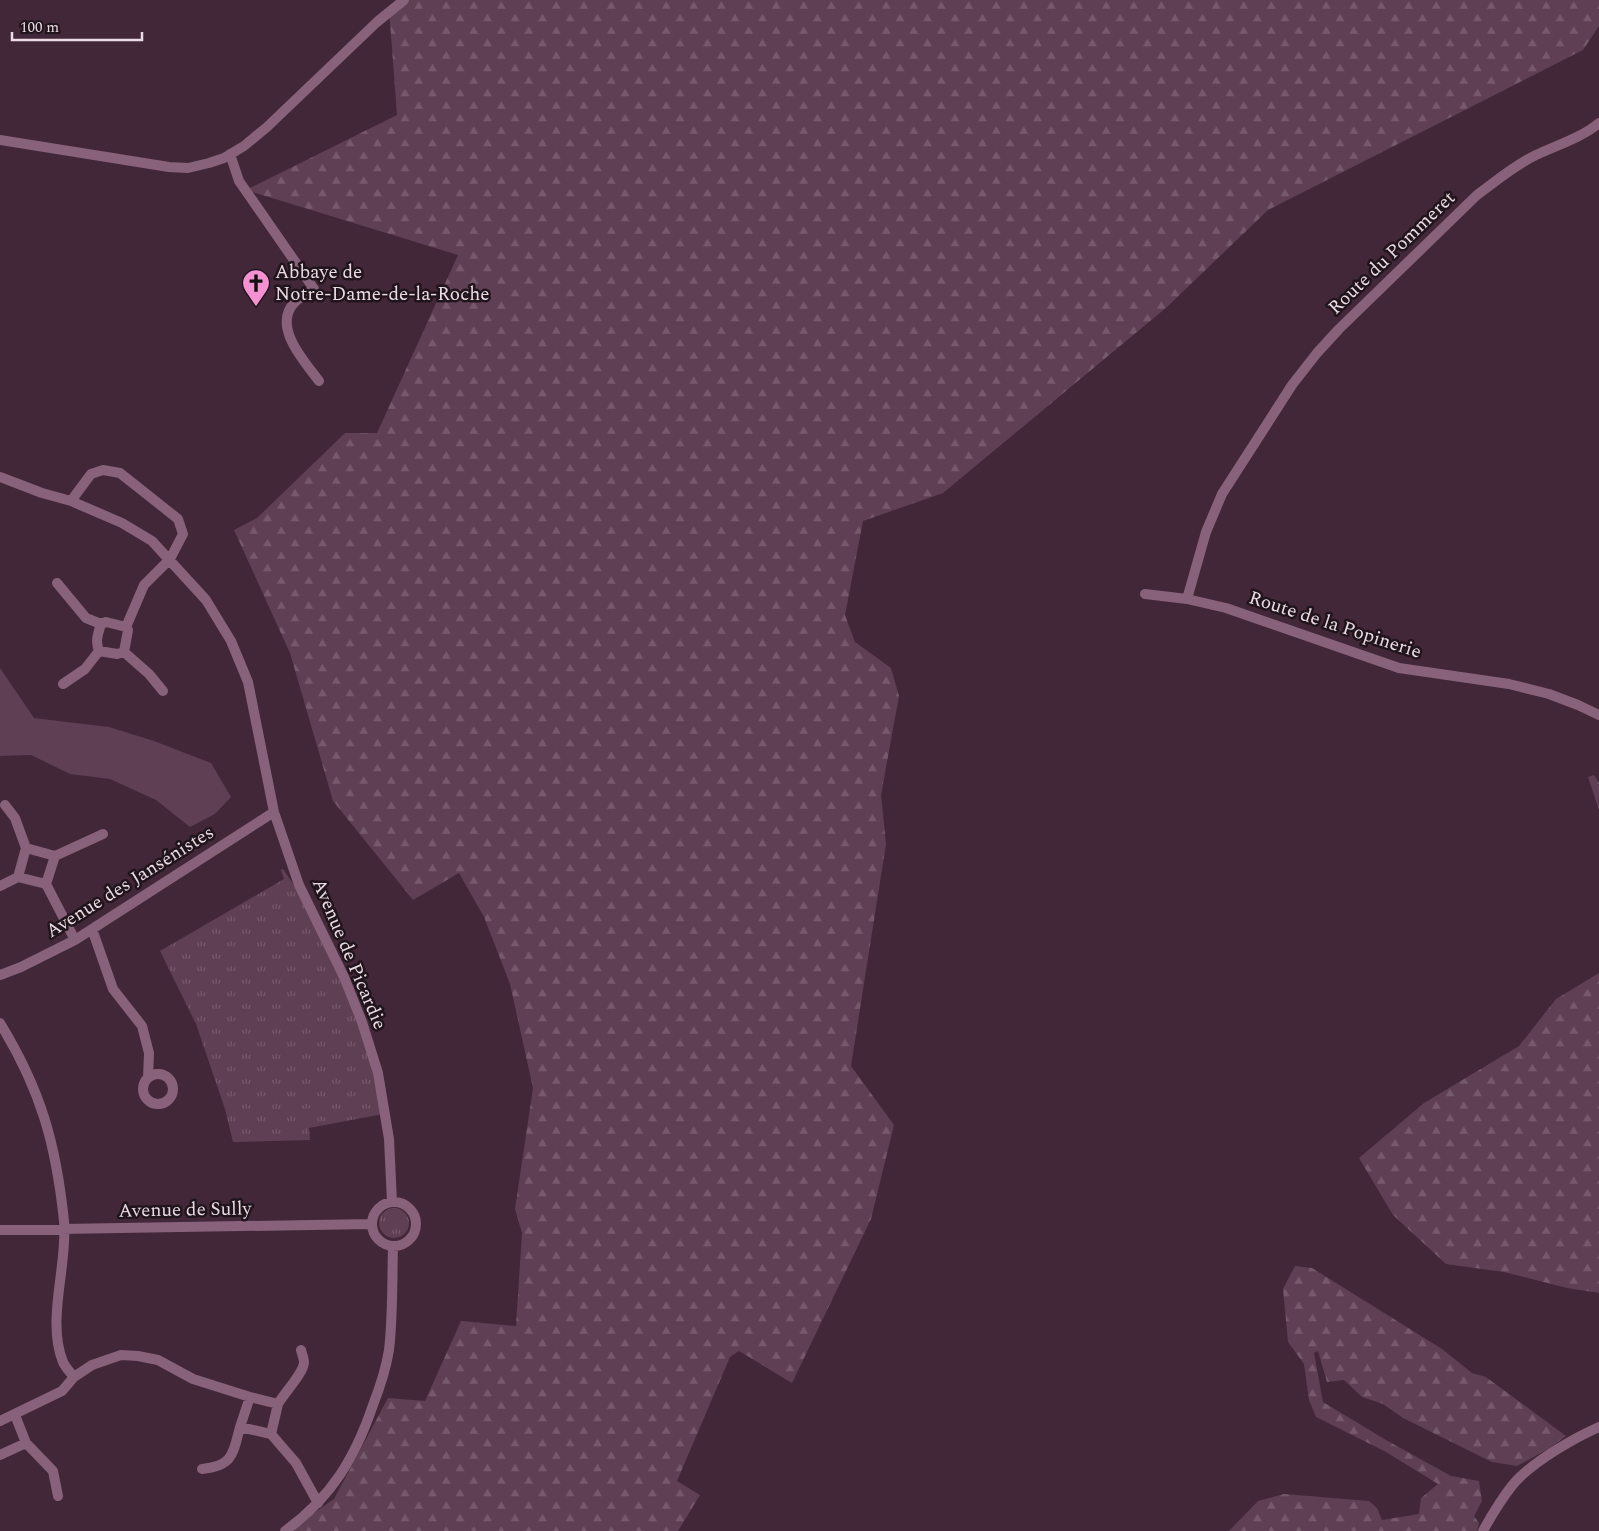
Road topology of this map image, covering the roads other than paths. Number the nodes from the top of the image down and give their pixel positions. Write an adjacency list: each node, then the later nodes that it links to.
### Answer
1 (404, 0): 4 (street)
2 (1599, 123): 11 (street, Route du Pommeret)
3 (0, 140): 4 (street)
4 (230, 154): 5 (street)
5 (319, 381)
6 (0, 477): 7 (street, Avenue de Picardie)
7 (72, 501): 8 (street, Avenue de Picardie); 8 (street)
8 (170, 559): 13 (street); 20 (street, Avenue de Picardie)
9 (57, 583): 12 (street)
10 (1145, 594): 11 (street, Route de la Popinerie)
11 (1187, 599): 18 (street, Route de la Popinerie)
12 (101, 624): 13 (street); 14 (street)
13 (126, 627): 15 (street)
14 (98, 651): 15 (street); 16 (street)
15 (124, 652): 17 (street)
16 (63, 684)
17 (163, 691)
18 (1599, 715)
19 (5, 805): 22 (street)
20 (274, 812): 27 (street, Avenue des Jansénistes); 32 (street, Avenue de Picardie)
21 (103, 834): 23 (street)
22 (26, 848): 23 (street); 24 (street)
23 (55, 856): 25 (street)
24 (18, 877): 25 (street); 26 (street)
25 (46, 884): 28 (street)
26 (0, 886)
27 (92, 929): 28 (street, Avenue des Jansénistes); 31 (street)
28 (74, 940): 29 (street, Avenue des Jansénistes)
29 (0, 975)
30 (0, 1023): 35 (street)
31 (148, 1078)
32 (392, 1202): 33 (street); 36 (street)
33 (371, 1224): 35 (street, Avenue de Sully); 36 (street)
34 (0, 1230): 35 (street, Avenue de Sully)
35 (64, 1230): 38 (street)
36 (393, 1246): 50 (street)
37 (301, 1350): 40 (street)
38 (74, 1377): 39 (street); 41 (street)
39 (250, 1397): 40 (street); 43 (street)
40 (278, 1404): 45 (street)
41 (15, 1415): 42 (street); 46 (street)
42 (0, 1421)
43 (240, 1427): 45 (street); 48 (street)
44 (1599, 1428): 52 (street)
45 (271, 1434): 50 (street)
46 (26, 1443): 47 (street); 49 (street)
47 (0, 1455)
48 (202, 1469)
49 (58, 1496)
50 (318, 1503): 51 (street)
51 (285, 1531)
52 (1483, 1531)

